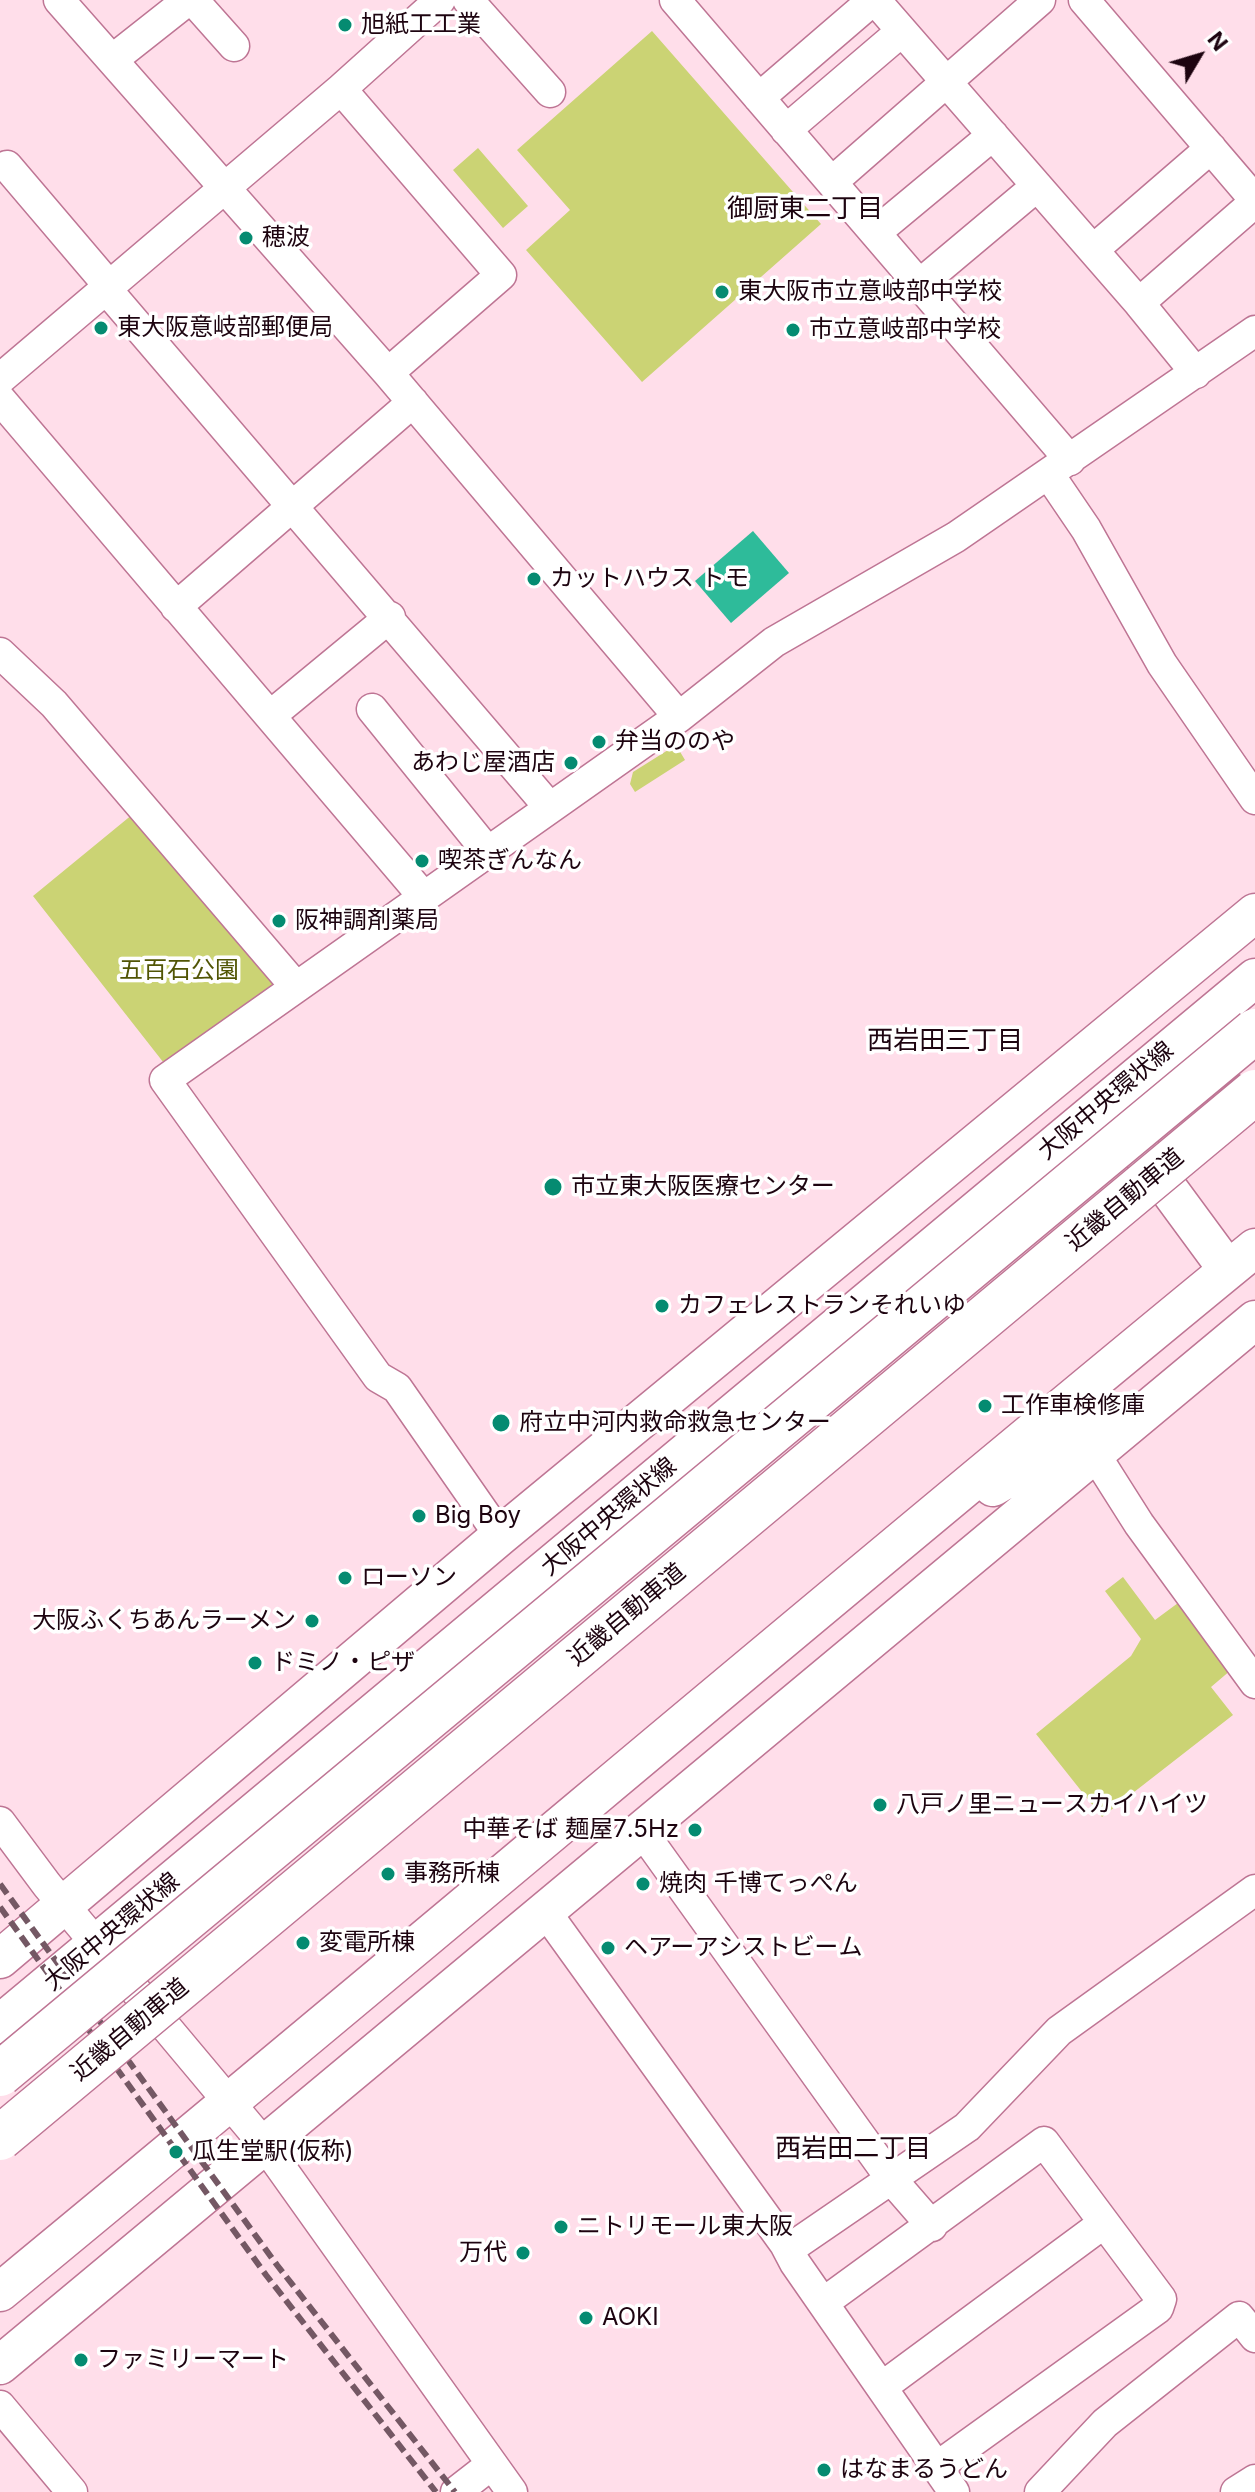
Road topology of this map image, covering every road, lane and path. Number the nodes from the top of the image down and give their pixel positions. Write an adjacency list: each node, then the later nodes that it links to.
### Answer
1 (59, 0): 11 (street)
2 (191, 0): 10 (street); 11 (street)
3 (440, 0): 13 (street)
4 (468, 0): 14 (street)
5 (675, 0): 15 (street)
6 (874, 0): 9 (street); 15 (street)
7 (1040, 0): 12 (street)
8 (1084, 0): 18 (street)
9 (902, 31): 12 (street); 16 (street)
10 (234, 46)
11 (112, 60): 22 (street)
12 (947, 81): 17 (street); 20 (street)
13 (341, 89): 22 (street); 30 (street)
14 (550, 92)
15 (759, 98): 16 (street)
16 (786, 130): 20 (street)
17 (993, 135): 21 (street); 24 (street)
18 (1211, 148): 23 (street); 25 (street)
19 (7, 166): 27 (street)
20 (832, 182): 24 (street)
21 (1037, 186): 25 (street); 26 (street)
22 (225, 188): 27 (street); 30 (street)
23 (1255, 201): 28 (street)
24 (875, 233): 26 (street)
25 (1093, 250): 28 (street)
26 (919, 285): 35 (street)
27 (108, 288): 32 (street); 36 (street)
28 (1139, 303): 31 (street)
29 (1255, 331): 31 (street)
30 (388, 373): 34 (street)
31 (1196, 373): 35 (street)
32 (0, 379)
33 (0, 399): 37 (street)
34 (413, 402): 36 (street); 42 (street)
35 (1060, 468): 42 (street); 43 (street)
36 (292, 505): 37 (street); 38 (street)
37 (176, 607): 41 (street)
38 (390, 617): 41 (street); 44 (street)
39 (0, 653): 50 (street)
40 (372, 709): 45 (street)
41 (270, 716): 46 (street)
42 (679, 717): 44 (street)
43 (1255, 799)
44 (550, 808): 45 (street)
45 (487, 851): 46 (street)
46 (423, 896): 50 (street)
47 (1255, 913): 52 (main road)
48 (1255, 947): 52 (main road)
49 (1255, 978): 54 (main road, 大阪中央環状線)
50 (296, 987): 60 (street)
51 (1255, 1031): 72 (highway, 近畿自動車道, bridge)
52 (1093, 1046): 56 (main road)
53 (1255, 1092): 74 (highway, 近畿自動車道, bridge)
54 (1104, 1102): 55 (main road); 62 (main road, 大阪中央環状線)
55 (1242, 1259): 61 (main road)
56 (789, 1298): 60 (main road); 62 (main road)
57 (1255, 1320): 58 (main road)
58 (1204, 1362): 59 (main road); 61 (main road)
59 (1094, 1453): 63 (street); 65 (main road)
60 (500, 1536): 67 (main road)
61 (888, 1549): 73 (main road)
62 (560, 1558): 69 (main road, 大阪中央環状線)
63 (1255, 1683)
64 (0, 1822): 67 (street)
65 (641, 1830): 68 (main road); 76 (street)
66 (1255, 1890): 76 (street)
67 (65, 1902): 69 (street); 70 (main road)
68 (545, 1911): 75 (main road); 79 (street)
69 (98, 1944): 71 (main road, 大阪中央環状線); 73 (street)
70 (0, 1959)
71 (0, 2024)
72 (0, 2074)
73 (228, 2104): 75 (street); 80 (main road)
74 (0, 2138)
75 (264, 2144): 83 (main road); 86 (street)
76 (892, 2180): 78 (street); 79 (street)
77 (1104, 2223): 78 (street); 84 (street); 87 (street)
78 (932, 2226): 81 (street)
79 (789, 2249): 81 (street)
80 (0, 2292)
81 (823, 2303): 84 (street)
82 (1255, 2337): 92 (street)
83 (0, 2365)
84 (882, 2387): 87 (street)
85 (0, 2406): 88 (street)
86 (492, 2464): 89 (street); 90 (street)
87 (937, 2467): 91 (street)
88 (72, 2492)
89 (456, 2492)
90 (512, 2492)
91 (954, 2492)
92 (1040, 2492)

